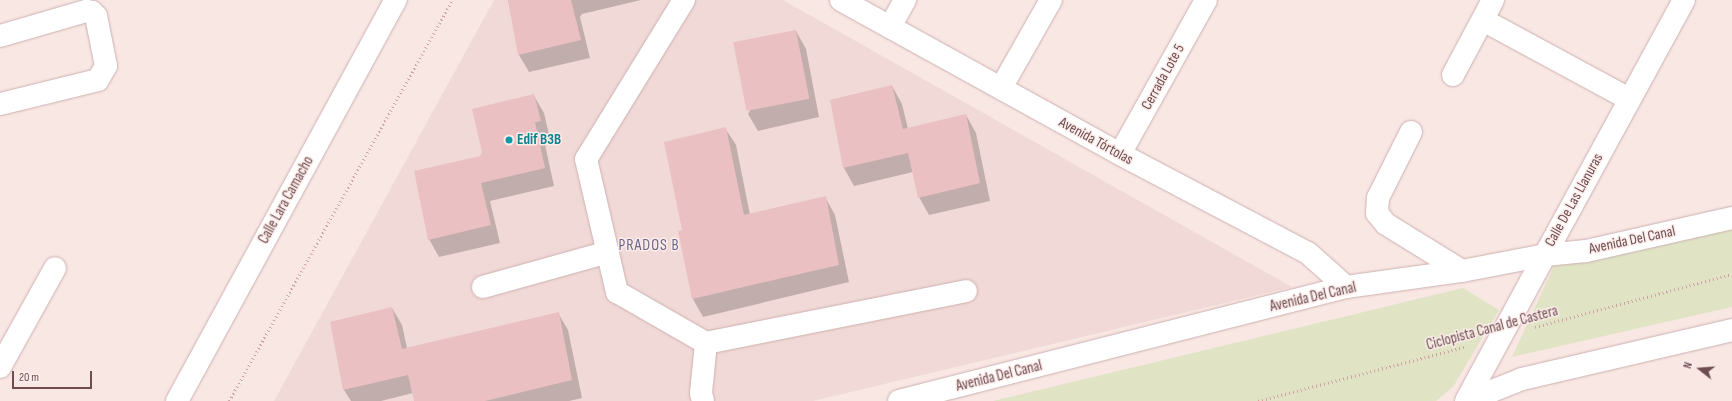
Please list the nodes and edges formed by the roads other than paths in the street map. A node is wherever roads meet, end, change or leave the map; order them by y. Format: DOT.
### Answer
graph roads {
  1 [pos="396,0"];
  2 [pos="684,0"];
  3 [pos="841,0"];
  4 [pos="906,0"];
  5 [pos="1051,0"];
  6 [pos="1206,0"];
  7 [pos="1493,0"];
  8 [pos="1684,0"];
  9 [pos="1483,20"];
  10 [pos="890,27"];
  11 [pos="0,36"];
  12 [pos="1453,75"];
  13 [pos="1001,88"];
  14 [pos="1629,99"];
  15 [pos="0,104"];
  16 [pos="1410,132"];
  17 [pos="1120,154"];
  18 [pos="1732,218"];
  19 [pos="608,252"];
  20 [pos="1545,255"];
  21 [pos="54,268"];
  22 [pos="1462,271"];
  23 [pos="483,287"];
  24 [pos="1346,287"];
  25 [pos="966,291"];
  26 [pos="1732,330"];
  27 [pos="706,343"];
  28 [pos="0,367"];
  29 [pos="177,401"];
  30 [pos="703,401"];
  31 [pos="899,401"];
  32 [pos="1467,401"];
  1 -- 29 [label="street, Calle Lara Camacho"];
  2 -- 19 [label="street"];
  3 -- 10 [label="street, Avenida Tórtolas"];
  4 -- 10 [label="street"];
  5 -- 13 [label="street"];
  6 -- 17 [label="street, Cerrada Lote 5"];
  7 -- 9 [label="street"];
  8 -- 14 [label="street, Calle De Las Llanuras"];
  9 -- 12 [label="street"];
  9 -- 14 [label="street"];
  10 -- 13 [label="street, Avenida Tórtolas"];
  11 -- 15 [label="street"];
  13 -- 17 [label="street, Avenida Tórtolas"];
  14 -- 20 [label="street, Calle De Las Llanuras"];
  16 -- 22 [label="street"];
  17 -- 24 [label="street, Avenida Tórtolas"];
  18 -- 20 [label="street, Avenida Del Canal"];
  19 -- 23 [label="street"];
  19 -- 27 [label="street"];
  20 -- 22 [label="street, Avenida Del Canal"];
  20 -- 32 [label="street, Calle De Las Llanuras"];
  21 -- 28 [label="street"];
  22 -- 24 [label="street, Avenida Del Canal"];
  24 -- 31 [label="street, Avenida Del Canal"];
  25 -- 27 [label="street"];
  26 -- 32 [label="street"];
  27 -- 30 [label="street"];
}
